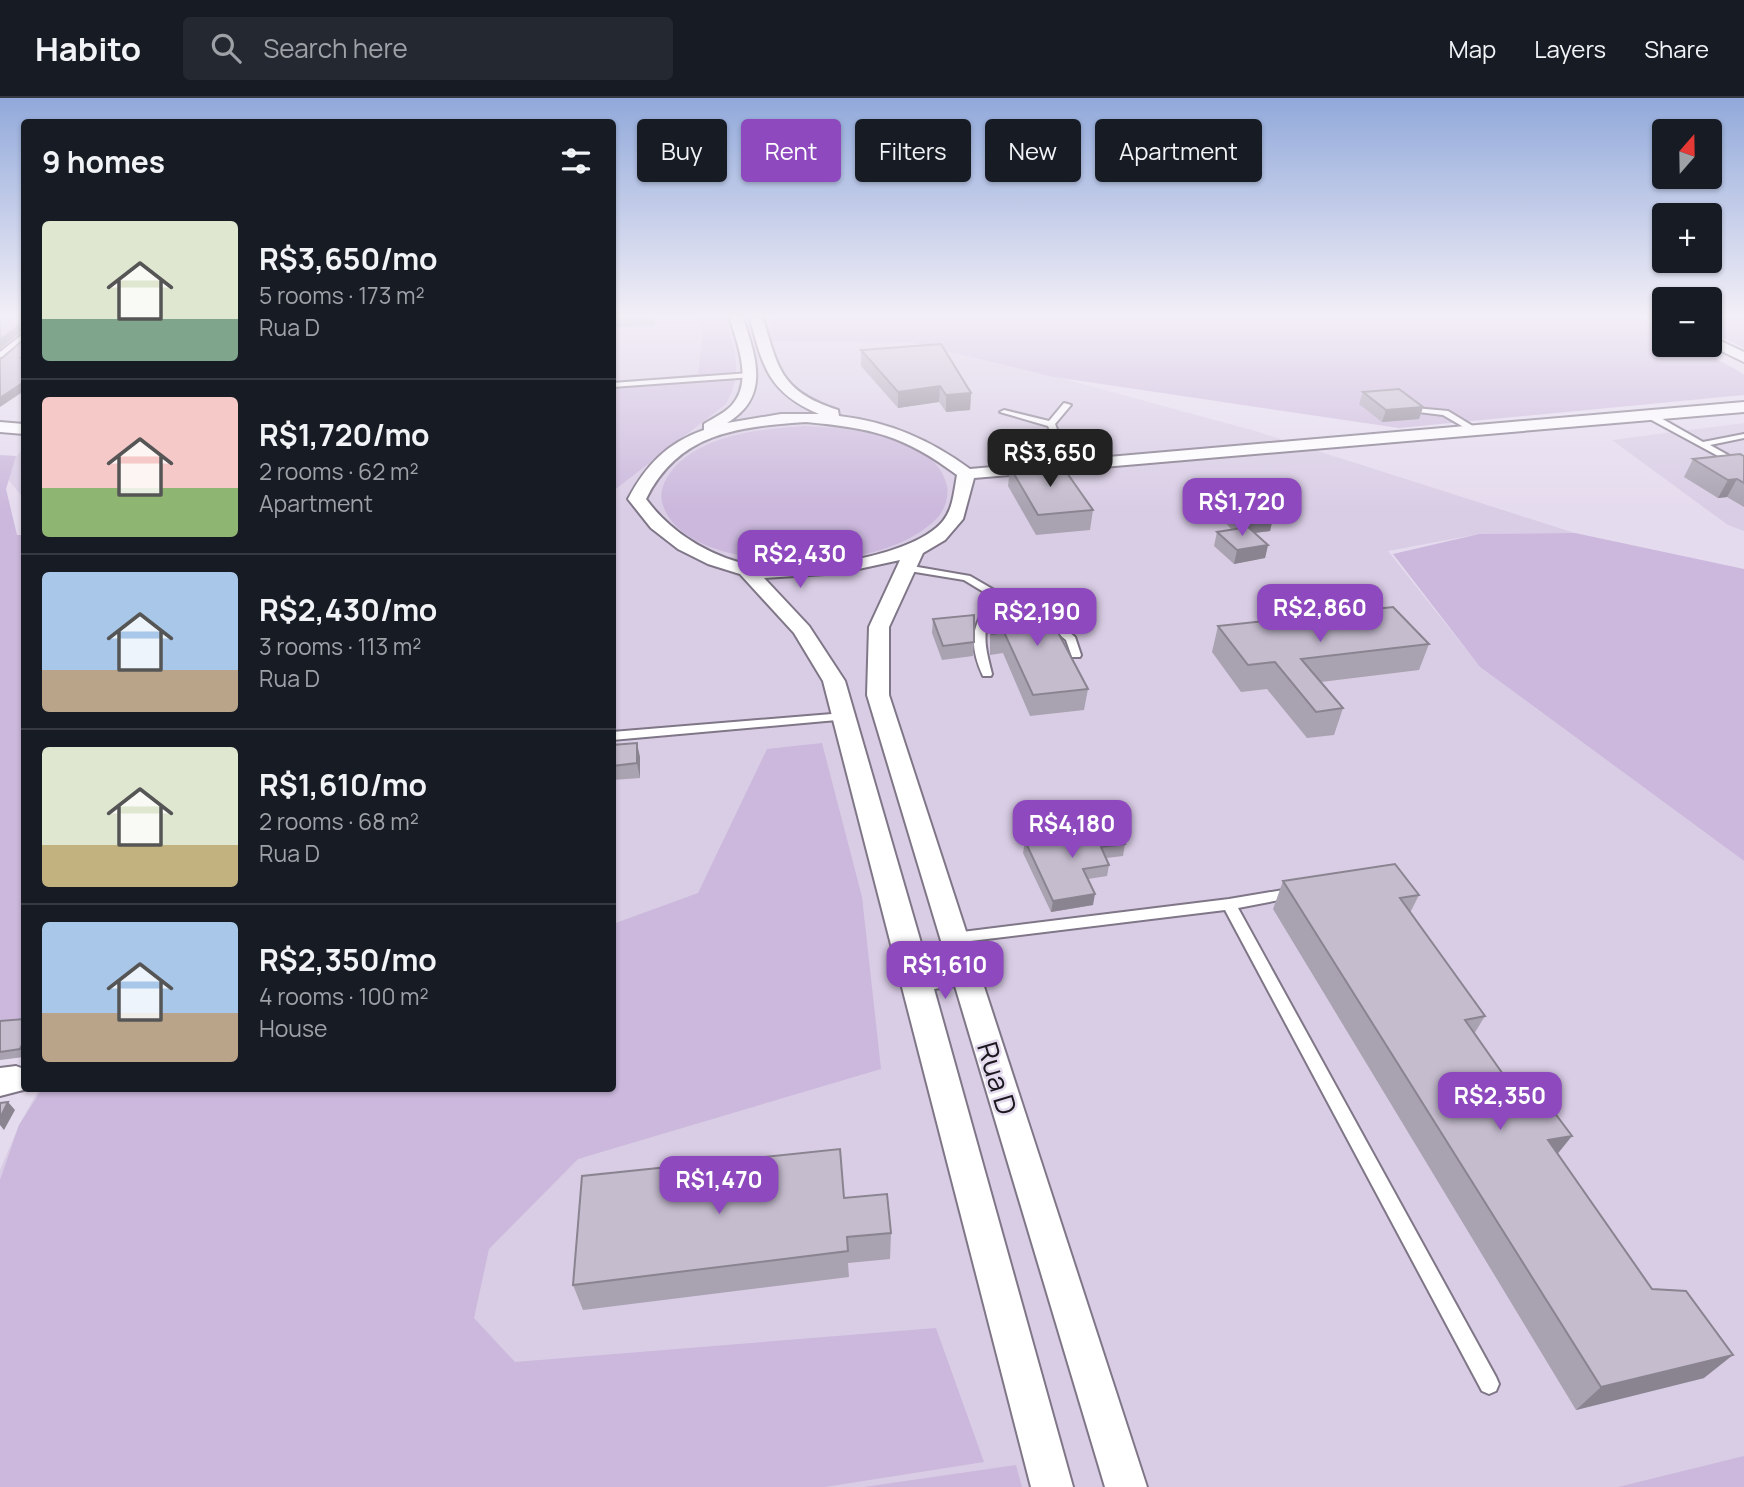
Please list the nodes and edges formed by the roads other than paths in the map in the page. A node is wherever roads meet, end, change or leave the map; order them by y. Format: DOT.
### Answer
graph roads {
  1 [pos="677,380"];
  2 [pos="750,380"];
  3 [pos="780,380"];
  4 [pos="616,385"];
  5 [pos="1067,405"];
  6 [pos="1744,407"];
  7 [pos="1418,410"];
  8 [pos="1004,412"];
  9 [pos="1650,415"];
  10 [pos="864,422"];
  11 [pos="1051,425"];
  12 [pos="0,427"];
  13 [pos="21,429"];
  14 [pos="1477,431"];
  15 [pos="1744,436"];
  16 [pos="691,440"];
  17 [pos="1703,444"];
  18 [pos="1105,461"];
  19 [pos="1744,467"];
  20 [pos="966,474"];
  21 [pos="910,559"];
  22 [pos="747,570"];
  23 [pos="998,596"];
  24 [pos="1076,655"];
  25 [pos="987,674"];
  26 [pos="844,717"];
  27 [pos="616,736"];
  28 [pos="1308,891"];
  29 [pos="1229,904"];
  30 [pos="954,938"];
  31 [pos="965,973"];
  32 [pos="917,980"];
  33 [pos="1489,1384"];
  34 [pos="1052,1487"];
  35 [pos="1126,1487"];
  1 -- 4 [label="lane"];
  2 -- 16 [label="street"];
  3 -- 10 [label="street"];
  5 -- 11 [label="lane"];
  6 -- 9 [label="street"];
  7 -- 14 [label="lane"];
  8 -- 11 [label="lane"];
  9 -- 14 [label="street"];
  9 -- 17 [label="lane"];
  10 -- 16 [label="street"];
  10 -- 20 [label="street"];
  11 -- 18 [label="lane"];
  12 -- 13 [label="street"];
  14 -- 18 [label="street"];
  15 -- 17 [label="lane"];
  16 -- 22 [label="street"];
  17 -- 19 [label="lane"];
  18 -- 20 [label="street"];
  20 -- 21 [label="street"];
  21 -- 22 [label="street"];
  21 -- 23 [label="lane"];
  21 -- 30 [label="street, Rua D"];
  22 -- 26 [label="street, Rua D"];
  23 -- 24 [label="lane"];
  23 -- 25 [label="lane"];
  26 -- 27 [label="lane"];
  26 -- 32 [label="street, Rua D"];
  28 -- 29 [label="lane"];
  29 -- 30 [label="lane"];
  29 -- 33 [label="lane"];
  30 -- 31 [label="street, Rua D"];
  31 -- 32 [label="street"];
  31 -- 35 [label="street, Rua D"];
  32 -- 34 [label="street, Rua D"];
}
